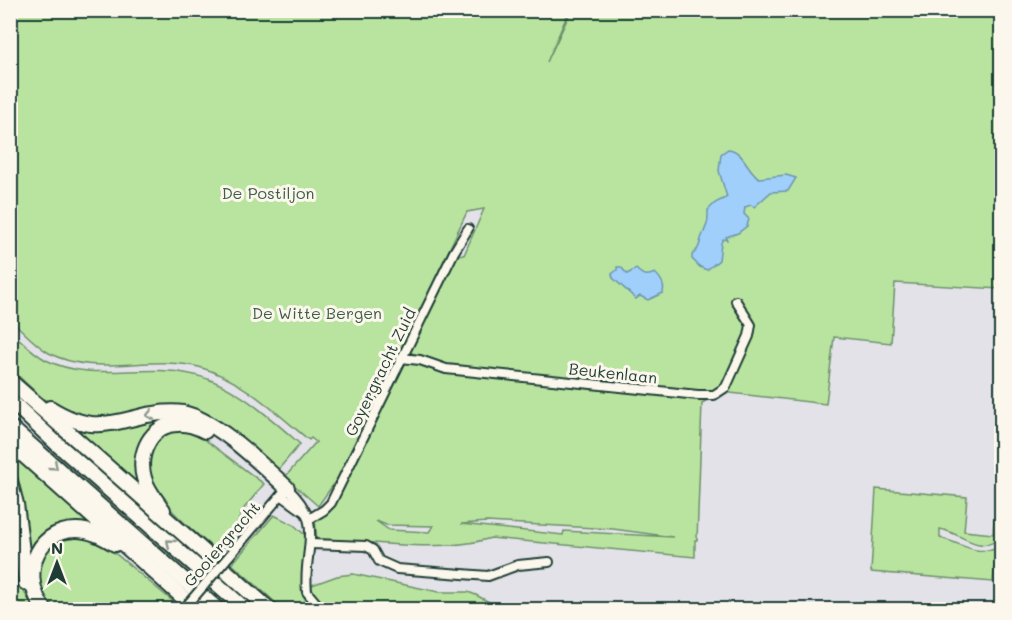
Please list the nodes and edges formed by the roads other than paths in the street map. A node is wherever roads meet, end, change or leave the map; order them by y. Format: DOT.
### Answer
graph roads {
  1 [pos="468,229"];
  2 [pos="736,301"];
  3 [pos="401,358"];
  4 [pos="13,390"];
  5 [pos="10,427"];
  6 [pos="10,443"];
  7 [pos="10,481"];
  8 [pos="284,491"];
  9 [pos="308,517"];
  10 [pos="178,531"];
  11 [pos="310,546"];
  12 [pos="138,557"];
  13 [pos="549,561"];
  14 [pos="37,609"];
  15 [pos="45,609"];
  16 [pos="183,609"];
  17 [pos="197,609"];
  18 [pos="218,609"];
  19 [pos="246,609"];
  20 [pos="270,609"];
  21 [pos="322,609"];
  1 -- 3 [label="street, Goyergracht Zuid"];
  2 -- 3 [label="street, Beukenlaan"];
  3 -- 9 [label="street, Goyergracht Zuid"];
  8 -- 4 [label="highway, one-way"];
  4 -- 10 [label="highway"];
  19 -- 4 [label="highway, one-way"];
  5 -- 18 [label="highway, one-way"];
  6 -- 12 [label="highway"];
  7 -- 14 [label="highway"];
  8 -- 9 [label="street"];
  8 -- 10 [label="highway"];
  8 -- 16 [label="street, Gooiergracht, bridge"];
  9 -- 11 [label="street"];
  10 -- 20 [label="highway"];
  11 -- 13 [label="street"];
  11 -- 21 [label="street"];
  12 -- 15 [label="highway"];
  12 -- 17 [label="highway"];
}
